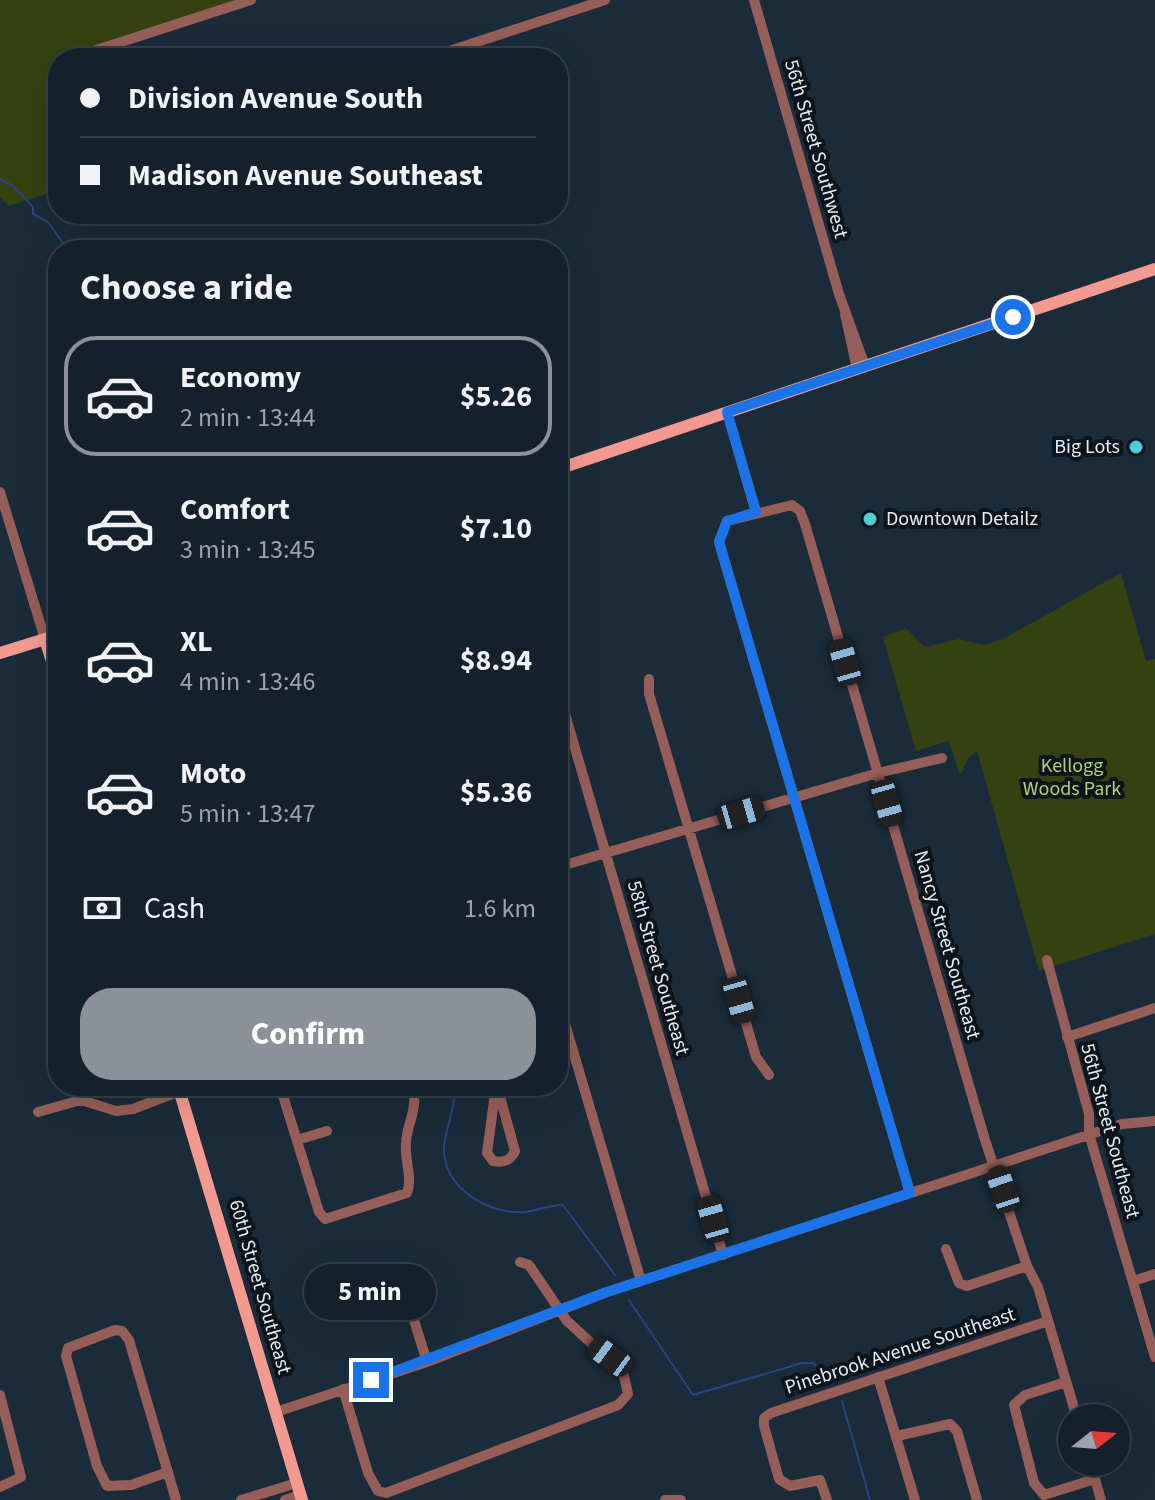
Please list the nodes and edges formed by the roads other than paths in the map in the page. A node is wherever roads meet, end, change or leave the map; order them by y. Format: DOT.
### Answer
graph roads {
  1 [pos="251,0"];
  2 [pos="605,0"];
  3 [pos="754,0"];
  4 [pos="103,48"];
  5 [pos="459,48"];
  6 [pos="1155,269"];
  7 [pos="861,367"];
  8 [pos="727,412"];
  9 [pos="568,466"];
  10 [pos="0,492"];
  11 [pos="756,512"];
  12 [pos="48,626"];
  13 [pos="48,638"];
  14 [pos="0,653"];
  15 [pos="649,679"];
  16 [pos="568,725"];
  17 [pos="942,758"];
  18 [pos="878,773"];
  19 [pos="794,798"];
  20 [pos="689,829"];
  21 [pos="605,853"];
  22 [pos="568,864"];
  23 [pos="1047,960"];
  24 [pos="1155,1008"];
  25 [pos="568,1034"];
  26 [pos="1067,1037"];
  27 [pos="769,1075"];
  28 [pos="161,1096"];
  29 [pos="181,1096"];
  30 [pos="283,1096"];
  31 [pos="414,1096"];
  32 [pos="495,1096"];
  33 [pos="499,1096"];
  34 [pos="38,1112"];
  35 [pos="1155,1121"];
  36 [pos="327,1131"];
  37 [pos="1089,1134"];
  38 [pos="297,1140"];
  39 [pos="995,1165"];
  40 [pos="910,1193"];
  41 [pos="946,1249"];
  42 [pos="723,1255"];
  43 [pos="520,1262"];
  44 [pos="1027,1266"];
  45 [pos="1155,1274"];
  46 [pos="641,1281"];
  47 [pos="1133,1281"];
  48 [pos="407,1298"];
  49 [pos="559,1311"];
  50 [pos="1048,1321"];
  51 [pos="1155,1357"];
  52 [pos="427,1362"];
  53 [pos="878,1377"];
  54 [pos="1066,1382"];
  55 [pos="343,1389"];
  56 [pos="0,1395"];
  57 [pos="1073,1404"];
  58 [pos="276,1412"];
  59 [pos="897,1436"];
  60 [pos="168,1472"];
  61 [pos="1094,1476"];
  62 [pos="1095,1479"];
  63 [pos="0,1487"];
  64 [pos="299,1493"];
  65 [pos="680,1499"];
  66 [pos="176,1500"];
  67 [pos="241,1500"];
  68 [pos="285,1500"];
  69 [pos="665,1500"];
  70 [pos="827,1500"];
  71 [pos="915,1500"];
  72 [pos="977,1500"];
  73 [pos="1101,1500"];
  1 -- 4 [label="street"];
  2 -- 5 [label="street"];
  3 -- 7 [label="street, 56th Street Southwest"];
  6 -- 7 [label="main road"];
  7 -- 8 [label="main road"];
  8 -- 9 [label="main road"];
  8 -- 11 [label="street"];
  10 -- 12 [label="street"];
  11 -- 18 [label="street, Nancy Street Southeast"];
  11 -- 19 [label="street"];
  13 -- 14 [label="main road"];
  15 -- 20 [label="street"];
  16 -- 21 [label="street, 58th Street Southeast"];
  17 -- 18 [label="street"];
  18 -- 19 [label="street"];
  18 -- 39 [label="street, Nancy Street Southeast"];
  19 -- 20 [label="street"];
  19 -- 40 [label="street"];
  20 -- 21 [label="street"];
  20 -- 27 [label="street"];
  21 -- 22 [label="street"];
  21 -- 42 [label="street, 58th Street Southeast"];
  23 -- 26 [label="street, 56th Street Southeast"];
  24 -- 26 [label="street"];
  25 -- 46 [label="street"];
  26 -- 37 [label="street, 56th Street Southeast"];
  28 -- 34 [label="street"];
  29 -- 58 [label="main road, 60th Street Southeast"];
  30 -- 38 [label="street"];
  31 -- 38 [label="street"];
  32 -- 33 [label="street"];
  35 -- 37 [label="street"];
  36 -- 38 [label="street"];
  37 -- 39 [label="street"];
  37 -- 47 [label="street, 56th Street Southeast"];
  39 -- 40 [label="street"];
  39 -- 44 [label="street, Nancy Street Southeast"];
  40 -- 42 [label="street"];
  41 -- 44 [label="street"];
  42 -- 46 [label="street"];
  43 -- 49 [label="street"];
  44 -- 50 [label="street, Nancy Street Southeast"];
  45 -- 47 [label="street"];
  46 -- 49 [label="street"];
  47 -- 51 [label="street, 56th Street Southeast"];
  48 -- 52 [label="street"];
  49 -- 52 [label="street"];
  49 -- 55 [label="street"];
  50 -- 53 [label="street, Pinebrook Avenue Southeast"];
  50 -- 54 [label="street, Nancy Street Southeast"];
  52 -- 55 [label="street"];
  53 -- 59 [label="street"];
  53 -- 70 [label="street, Pinebrook Avenue Southeast"];
  54 -- 57 [label="street, Nancy Street Southeast"];
  54 -- 62 [label="street"];
  55 -- 58 [label="street"];
  56 -- 63 [label="street"];
  58 -- 64 [label="main road, 60th Street Southeast"];
  59 -- 71 [label="street"];
  59 -- 72 [label="street"];
  60 -- 60 [label="street"];
  60 -- 66 [label="street"];
  61 -- 62 [label="street"];
  62 -- 73 [label="street"];
  64 -- 67 [label="street"];
  64 -- 68 [label="street"];
  65 -- 69 [label="street"];
}
